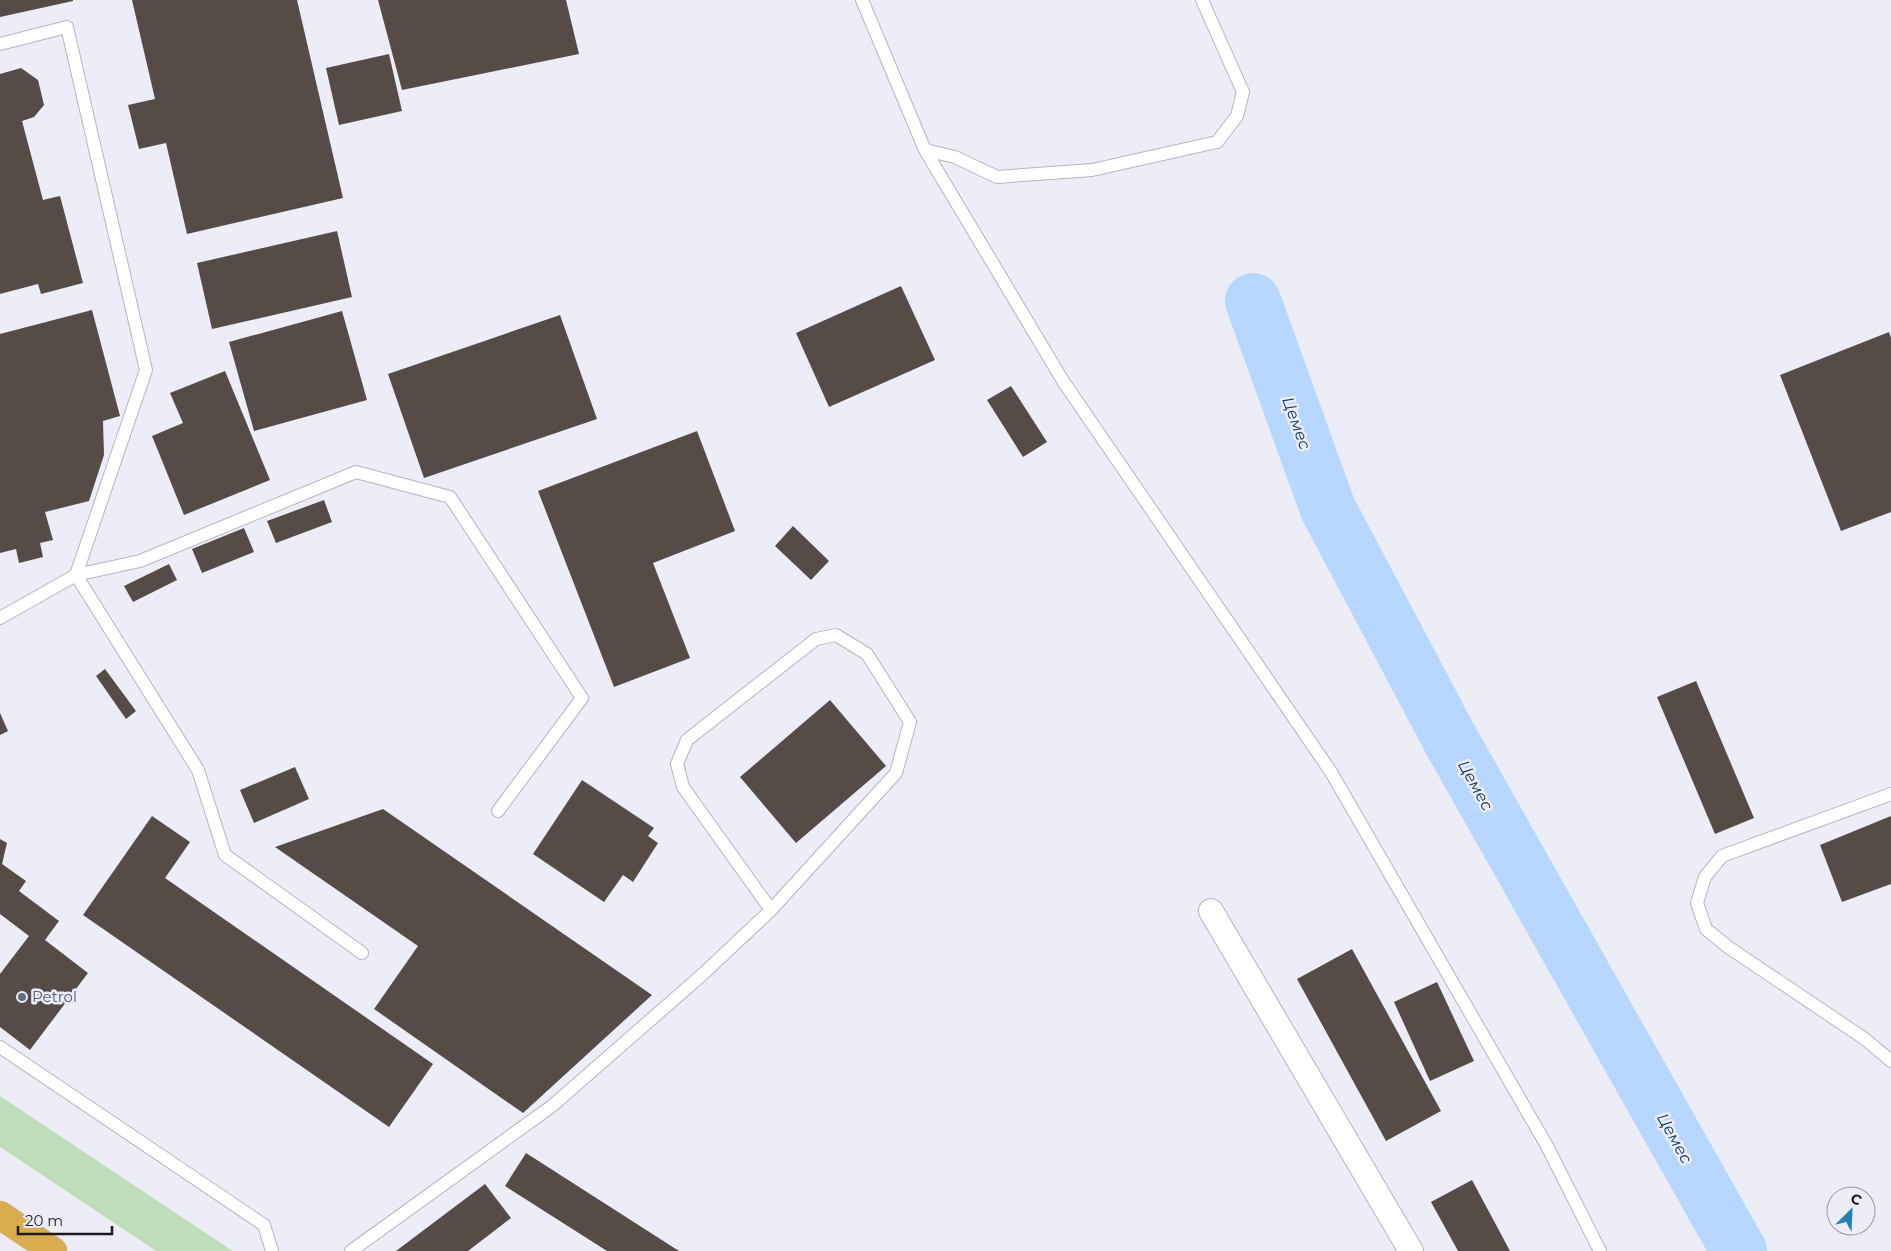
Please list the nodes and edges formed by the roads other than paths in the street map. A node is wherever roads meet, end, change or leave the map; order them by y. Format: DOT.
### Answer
graph roads {
  1 [pos="862,0"];
  2 [pos="1202,0"];
  3 [pos="0,44"];
  4 [pos="925,150"];
  5 [pos="76,575"];
  6 [pos="0,618"];
  7 [pos="1891,794"];
  8 [pos="498,812"];
  9 [pos="771,910"];
  10 [pos="1211,911"];
  11 [pos="362,953"];
  12 [pos="0,1047"];
  13 [pos="1891,1061"];
  14 [pos="0,1215"];
  15 [pos="53,1251"];
  16 [pos="272,1251"];
  17 [pos="351,1251"];
  18 [pos="1411,1251"];
  19 [pos="1600,1251"];
  1 -- 4 [label="lane"];
  2 -- 4 [label="lane"];
  3 -- 5 [label="lane"];
  4 -- 19 [label="lane"];
  5 -- 6 [label="lane"];
  5 -- 8 [label="lane"];
  5 -- 11 [label="lane"];
  7 -- 13 [label="lane"];
  9 -- 9 [label="lane"];
  9 -- 17 [label="lane"];
  10 -- 18 [label="street"];
  12 -- 16 [label="lane"];
  14 -- 15 [label="highway"];
}
